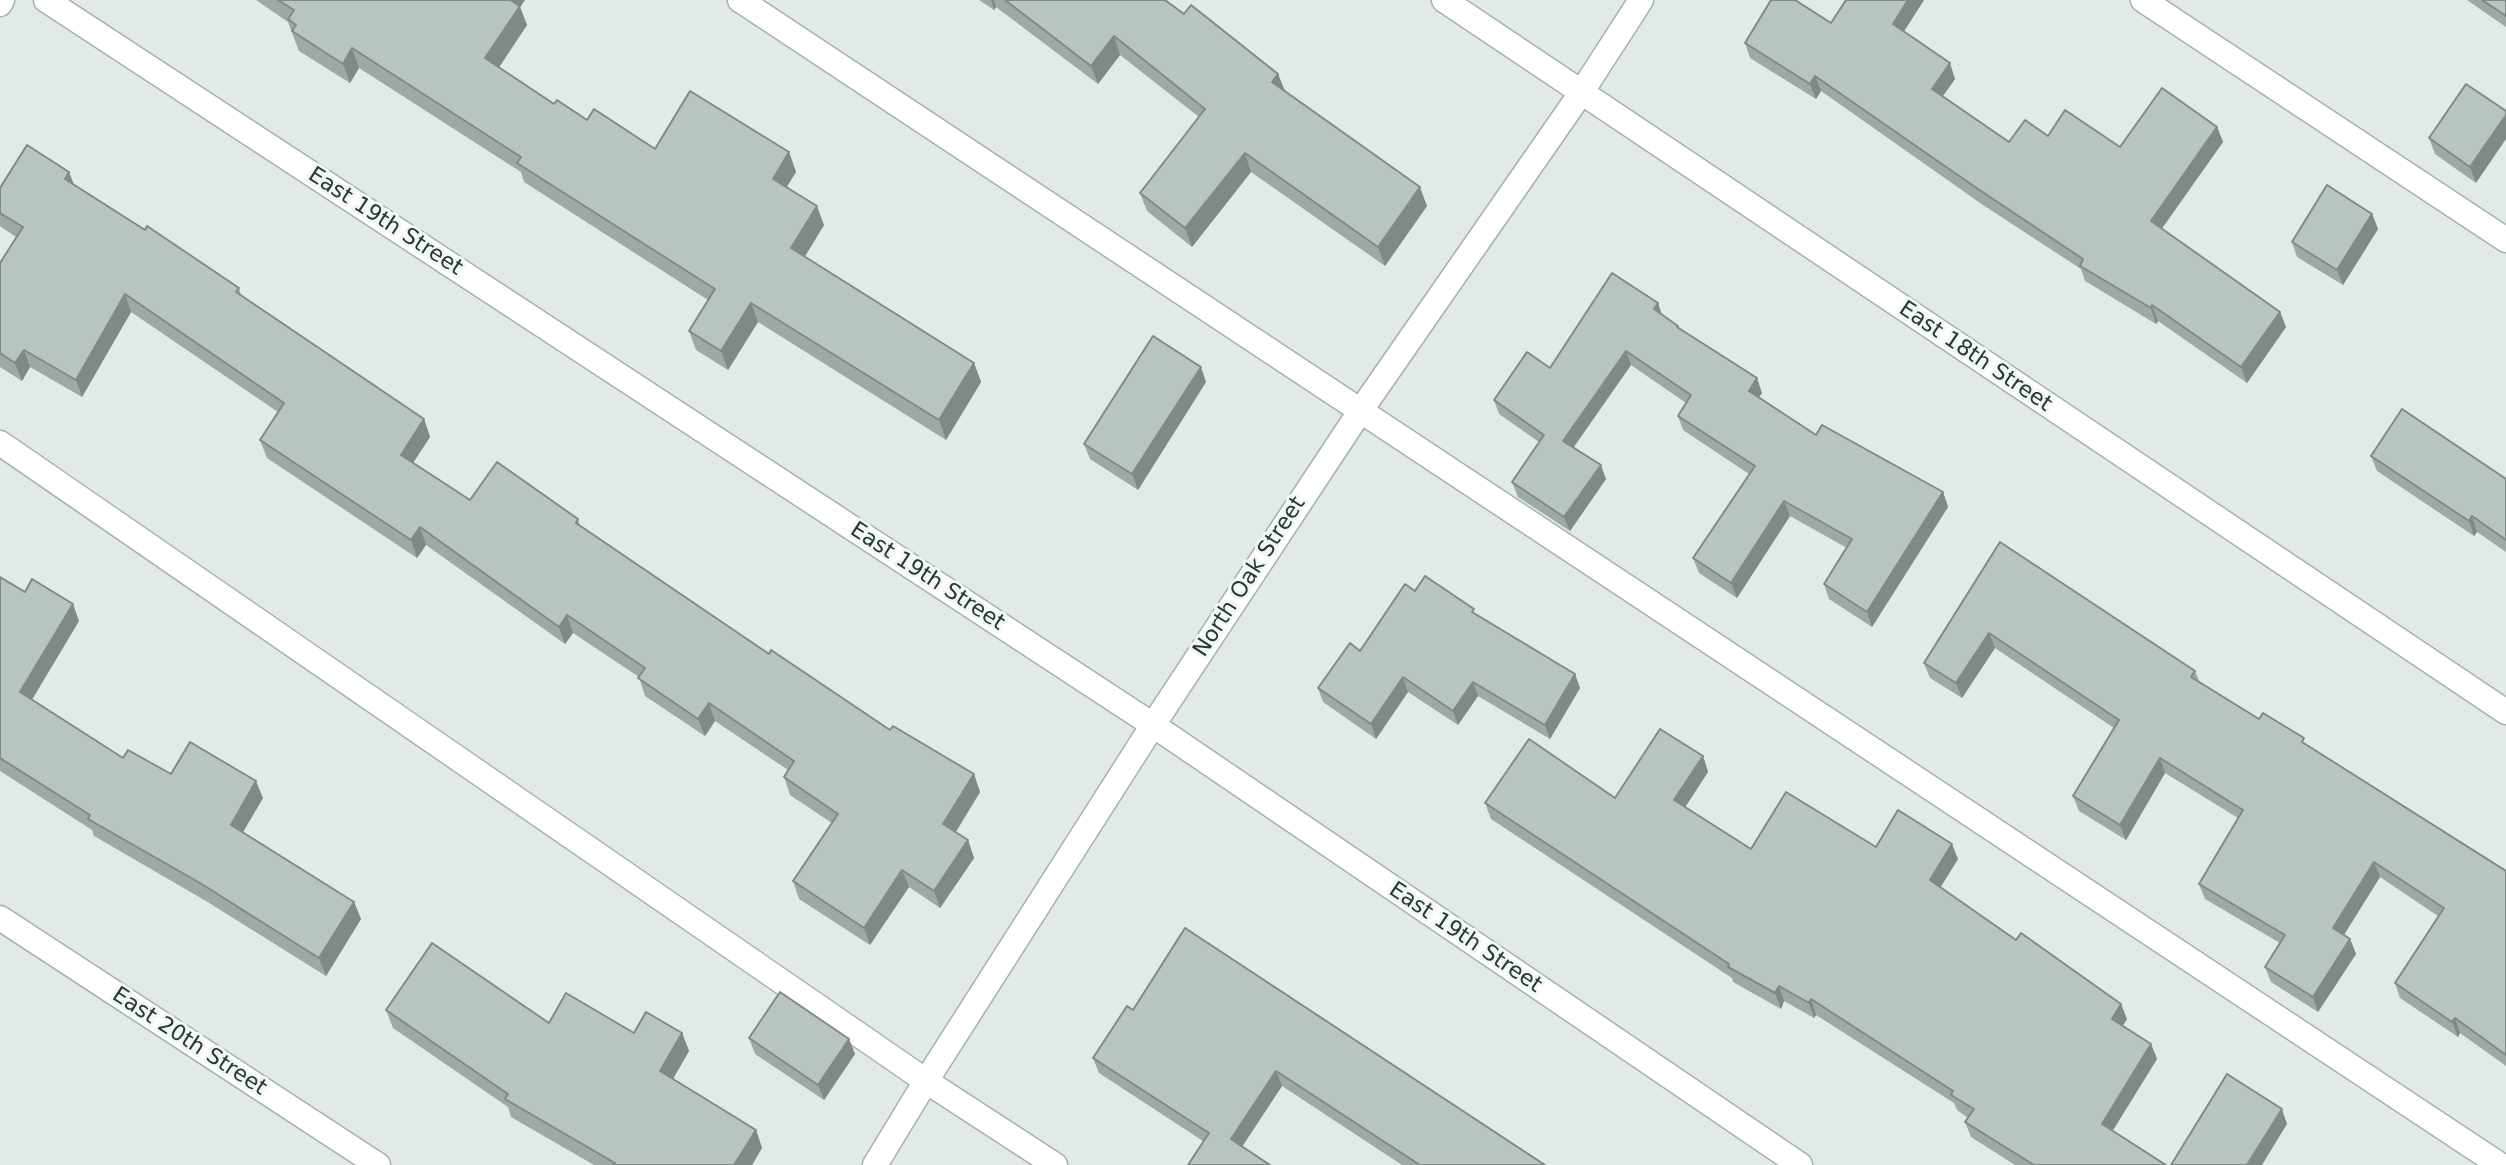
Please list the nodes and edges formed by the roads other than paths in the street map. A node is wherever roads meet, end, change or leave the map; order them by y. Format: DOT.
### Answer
graph roads {
  1 [pos="46,0"];
  2 [pos="740,0"];
  3 [pos="1444,0"];
  4 [pos="1641,0"];
  5 [pos="2143,0"];
  6 [pos="1581,93"];
  7 [pos="2506,240"];
  8 [pos="1361,410"];
  9 [pos="0,443"];
  10 [pos="2506,712"];
  11 [pos="1153,725"];
  12 [pos="0,918"];
  13 [pos="926,1081"];
  14 [pos="378,1165"];
  15 [pos="875,1165"];
  16 [pos="1055,1165"];
  17 [pos="1800,1165"];
  18 [pos="2500,1165"];
  1 -- 11 [label="street, East 19th Street"];
  2 -- 8 [label="street"];
  3 -- 6 [label="street, East 18th Street"];
  4 -- 6 [label="street, North Oak Street"];
  5 -- 7 [label="street"];
  6 -- 8 [label="street, North Oak Street"];
  6 -- 10 [label="street, East 18th Street"];
  8 -- 11 [label="street, North Oak Street"];
  8 -- 18 [label="street"];
  9 -- 13 [label="street"];
  11 -- 13 [label="street, North Oak Street"];
  11 -- 17 [label="street, East 19th Street"];
  12 -- 14 [label="street, East 20th Street"];
  13 -- 15 [label="street, North Oak Street"];
  13 -- 16 [label="street"];
}
